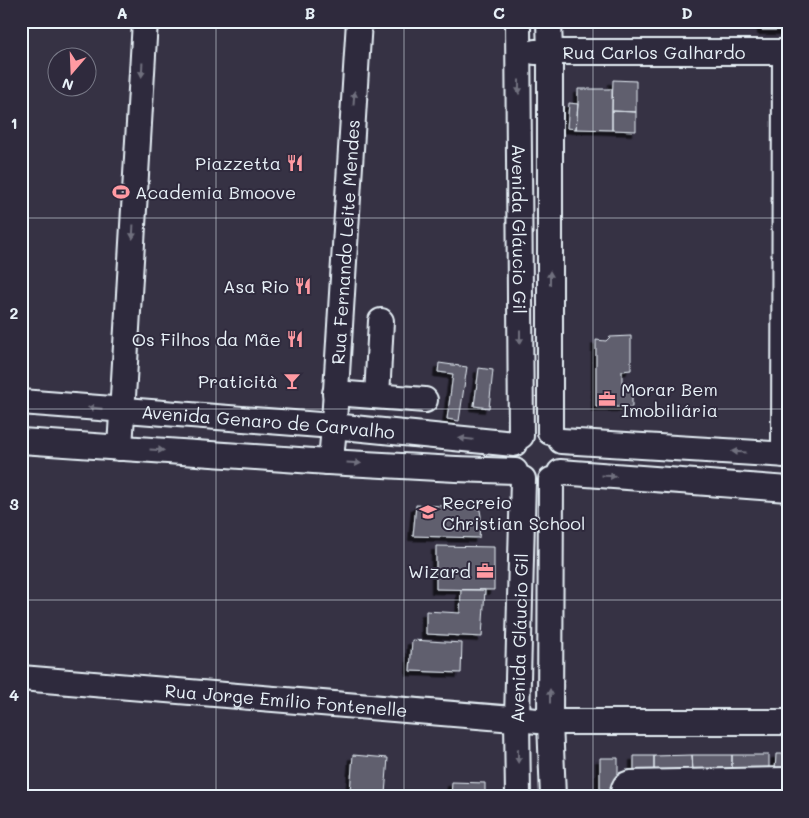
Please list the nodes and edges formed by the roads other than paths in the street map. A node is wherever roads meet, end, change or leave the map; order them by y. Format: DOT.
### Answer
graph roads {
  1 [pos="145,21"];
  2 [pos="359,21"];
  3 [pos="518,21"];
  4 [pos="549,21"];
  5 [pos="519,52"];
  6 [pos="786,52"];
  7 [pos="550,53"];
  8 [pos="381,322"];
  9 [pos="335,393"];
  10 [pos="377,396"];
  11 [pos="425,400"];
  12 [pos="21,402"];
  13 [pos="123,411"];
  14 [pos="333,426"];
  15 [pos="555,436"];
  16 [pos="518,440"];
  17 [pos="21,441"];
  18 [pos="120,448"];
  19 [pos="786,455"];
  20 [pos="328,462"];
  21 [pos="519,475"];
  22 [pos="556,476"];
  23 [pos="788,489"];
  24 [pos="21,678"];
  25 [pos="517,719"];
  26 [pos="550,722"];
  27 [pos="788,722"];
  28 [pos="788,780"];
  29 [pos="518,797"];
  30 [pos="553,797"];
  31 [pos="623,797"];
  1 -- 13 [label="street, one-way"];
  9 -- 2 [label="street, Rua Fernando Leite Mendes, one-way"];
  3 -- 5 [label="street, Avenida Gláucio Gil"];
  4 -- 7 [label="street, Avenida Gláucio Gil"];
  5 -- 7 [label="street, Rua Carlos Galhardo"];
  5 -- 16 [label="street, Avenida Gláucio Gil, one-way"];
  6 -- 7 [label="street, Rua Carlos Galhardo"];
  6 -- 19 [label="street"];
  15 -- 7 [label="street, Avenida Gláucio Gil, one-way"];
  8 -- 10 [label="street"];
  9 -- 10 [label="street"];
  9 -- 14 [label="street, Rua Fernando Leite Mendes"];
  10 -- 11 [label="street"];
  13 -- 12 [label="street, Avenida Genaro de Carvalho, one-way"];
  13 -- 14 [label="street, Avenida Genaro de Carvalho"];
  13 -- 18 [label="street"];
  16 -- 14 [label="street, Avenida Genaro de Carvalho, one-way"];
  14 -- 20 [label="street, Rua Fernando Leite Mendes"];
  15 -- 16 [label="street"];
  19 -- 15 [label="street, one-way"];
  15 -- 22 [label="street"];
  16 -- 21 [label="street"];
  17 -- 18 [label="street, Avenida Genaro de Carvalho"];
  18 -- 20 [label="street, Avenida Genaro de Carvalho, one-way"];
  20 -- 21 [label="street, Avenida Genaro de Carvalho, one-way"];
  21 -- 22 [label="street"];
  21 -- 25 [label="street, Avenida Gláucio Gil"];
  22 -- 23 [label="street, one-way"];
  26 -- 22 [label="street, Avenida Gláucio Gil, one-way"];
  24 -- 25 [label="street, Rua Jorge Emílio Fontenelle"];
  25 -- 26 [label="street, Rua Jorge Emílio Fontenelle"];
  25 -- 29 [label="street, Avenida Gláucio Gil, one-way"];
  26 -- 27 [label="street, Rua Jorge Emílio Fontenelle"];
  26 -- 30 [label="street, Avenida Gláucio Gil"];
  28 -- 31 [label="street"];
}
